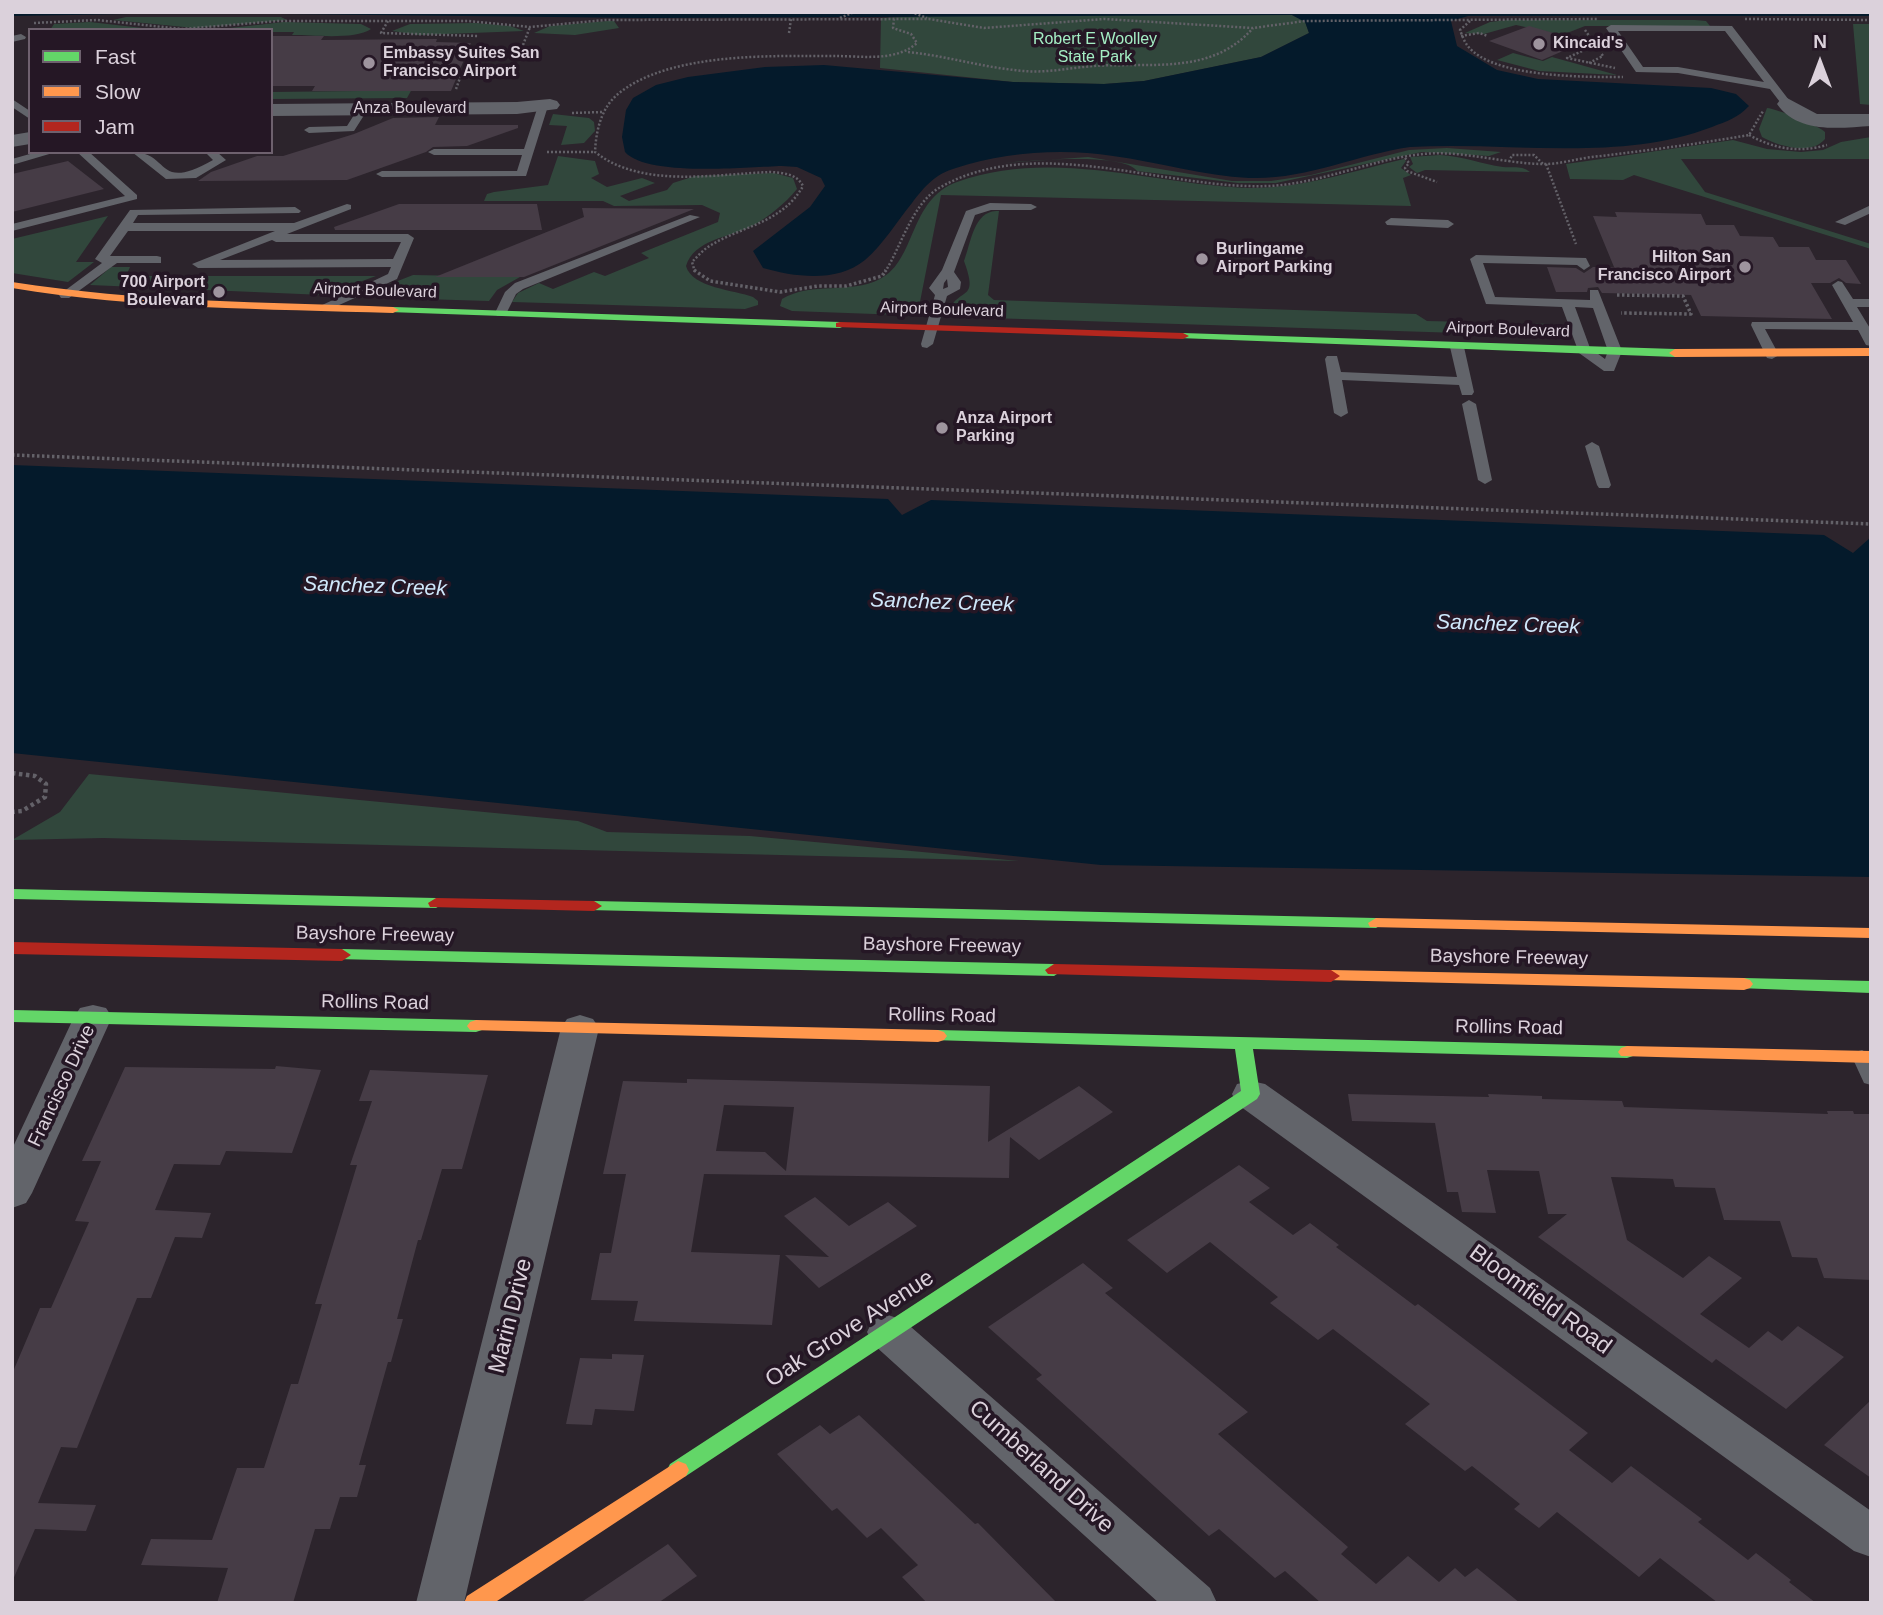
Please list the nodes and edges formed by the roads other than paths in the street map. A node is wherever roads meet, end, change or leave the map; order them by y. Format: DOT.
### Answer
graph roads {
  1 [pos="1772,86"];
  2 [pos="12,102"];
  3 [pos="1787,104"];
  4 [pos="546,106"];
  5 [pos="363,109"];
  6 [pos="273,110"];
  7 [pos="1871,113"];
  8 [pos="28,114"];
  9 [pos="1871,120"];
  10 [pos="309,130"];
  11 [pos="434,152"];
  12 [pos="529,152"];
  13 [pos="43,154"];
  14 [pos="84,154"];
  15 [pos="139,154"];
  16 [pos="212,154"];
  17 [pos="12,162"];
  18 [pos="382,174"];
  19 [pos="109,203"];
  20 [pos="347,207"];
  21 [pos="1031,207"];
  22 [pos="1871,208"];
  23 [pos="295,211"];
  24 [pos="134,212"];
  25 [pos="694,217"];
  26 [pos="1391,222"];
  27 [pos="1841,222"];
  28 [pos="1448,224"];
  29 [pos="296,227"];
  30 [pos="12,228"];
  31 [pos="121,232"];
  32 [pos="220,236"];
  33 [pos="266,238"];
  34 [pos="157,260"];
  35 [pos="1582,260"];
  36 [pos="112,261"];
  37 [pos="398,263"];
  38 [pos="12,285"];
  39 [pos="1838,285"];
  40 [pos="65,295"];
  41 [pos="1567,303"];
  42 [pos="1849,303"];
  43 [pos="1871,303"];
  44 [pos="324,307"];
  45 [pos="44,310"];
  46 [pos="501,313"];
  47 [pos="187,320"];
  48 [pos="269,323"];
  49 [pos="808,323"];
  50 [pos="930,326"];
  51 [pos="1862,326"];
  52 [pos="490,331"];
  53 [pos="1156,335"];
  54 [pos="800,341"];
  55 [pos="1329,342"];
  56 [pos="1871,342"];
  57 [pos="889,343"];
  58 [pos="927,344"];
  59 [pos="981,346"];
  60 [pos="1457,347"];
  61 [pos="1584,350"];
  62 [pos="1615,351"];
  63 [pos="1871,352"];
  64 [pos="1153,353"];
  65 [pos="1772,355"];
  66 [pos="1332,359"];
  67 [pos="1582,368"];
  68 [pos="1616,369"];
  69 [pos="1335,376"];
  70 [pos="1465,381"];
  71 [pos="1341,414"];
  72 [pos="1592,446"];
  73 [pos="1485,480"];
  74 [pos="1604,485"];
  75 [pos="12,894"];
  76 [pos="1871,933"];
  77 [pos="12,948"];
  78 [pos="1871,987"];
  79 [pos="12,1016"];
  80 [pos="93,1017"];
  81 [pos="580,1028"];
  82 [pos="1243,1044"];
  83 [pos="1866,1057"];
  84 [pos="1871,1078"];
  85 [pos="1251,1094"];
  86 [pos="12,1193"];
  87 [pos="888,1332"];
  88 [pos="1871,1537"];
  89 [pos="440,1603"];
  90 [pos="475,1603"];
  91 [pos="1193,1603"];
  1 -- 1 [label="lane"];
  1 -- 3 [label="lane"];
  2 -- 8 [label="lane"];
  3 -- 7 [label="street"];
  3 -- 9 [label="street"];
  4 -- 5 [label="street, Anza Boulevard"];
  4 -- 12 [label="lane"];
  5 -- 6 [label="street, Anza Boulevard"];
  5 -- 10 [label="lane"];
  11 -- 12 [label="lane"];
  12 -- 18 [label="lane"];
  13 -- 17 [label="lane"];
  14 -- 19 [label="lane"];
  15 -- 16 [label="lane"];
  19 -- 24 [label="lane"];
  19 -- 30 [label="lane"];
  20 -- 29 [label="lane"];
  21 -- 50 [label="lane"];
  22 -- 27 [label="lane"];
  23 -- 24 [label="lane"];
  24 -- 31 [label="lane"];
  25 -- 46 [label="lane"];
  26 -- 28 [label="lane"];
  29 -- 31 [label="lane"];
  29 -- 33 [label="lane"];
  31 -- 32 [label="lane"];
  31 -- 36 [label="lane"];
  33 -- 37 [label="lane"];
  33 -- 37 [label="lane"];
  34 -- 36 [label="lane"];
  35 -- 41 [label="lane"];
  36 -- 40 [label="lane"];
  37 -- 44 [label="lane"];
  38 -- 40 [label="main road, Airport Boulevard"];
  39 -- 42 [label="lane"];
  40 -- 44 [label="main road, Airport Boulevard"];
  40 -- 45 [label="main road"];
  41 -- 61 [label="lane"];
  41 -- 62 [label="lane"];
  42 -- 43 [label="lane"];
  42 -- 51 [label="lane"];
  44 -- 46 [label="main road, Airport Boulevard"];
  46 -- 49 [label="main road, Airport Boulevard"];
  46 -- 52 [label="main road"];
  47 -- 48 [label="main road"];
  49 -- 50 [label="main road, Airport Boulevard"];
  49 -- 54 [label="main road"];
  50 -- 53 [label="main road, Airport Boulevard"];
  50 -- 58 [label="lane"];
  51 -- 56 [label="lane"];
  51 -- 65 [label="lane"];
  53 -- 55 [label="main road, Airport Boulevard"];
  53 -- 64 [label="main road"];
  55 -- 60 [label="main road, Airport Boulevard"];
  55 -- 66 [label="main road"];
  57 -- 58 [label="main road, Airport Boulevard"];
  58 -- 59 [label="main road, Airport Boulevard"];
  60 -- 61 [label="main road, Airport Boulevard"];
  60 -- 70 [label="lane"];
  61 -- 62 [label="main road, Airport Boulevard"];
  61 -- 68 [label="lane"];
  62 -- 65 [label="main road, Airport Boulevard"];
  62 -- 68 [label="lane"];
  63 -- 65 [label="main road, Airport Boulevard"];
  66 -- 69 [label="lane"];
  67 -- 68 [label="main road"];
  69 -- 70 [label="lane"];
  69 -- 71 [label="lane"];
  70 -- 73 [label="lane"];
  72 -- 74 [label="lane"];
  75 -- 76 [label="main road, Bayshore Freeway"];
  77 -- 78 [label="main road, Bayshore Freeway"];
  79 -- 80 [label="main road, Rollins Road"];
  80 -- 81 [label="main road, Rollins Road"];
  80 -- 86 [label="street, Francisco Drive"];
  81 -- 82 [label="main road, Rollins Road"];
  81 -- 89 [label="street, Marin Drive"];
  82 -- 83 [label="main road, Rollins Road"];
  82 -- 85 [label="main road"];
  83 -- 84 [label="lane"];
  85 -- 87 [label="main road, Oak Grove Avenue"];
  85 -- 88 [label="street, Bloomfield Road"];
  87 -- 90 [label="main road, Oak Grove Avenue"];
  87 -- 91 [label="street, Cumberland Drive"];
}
